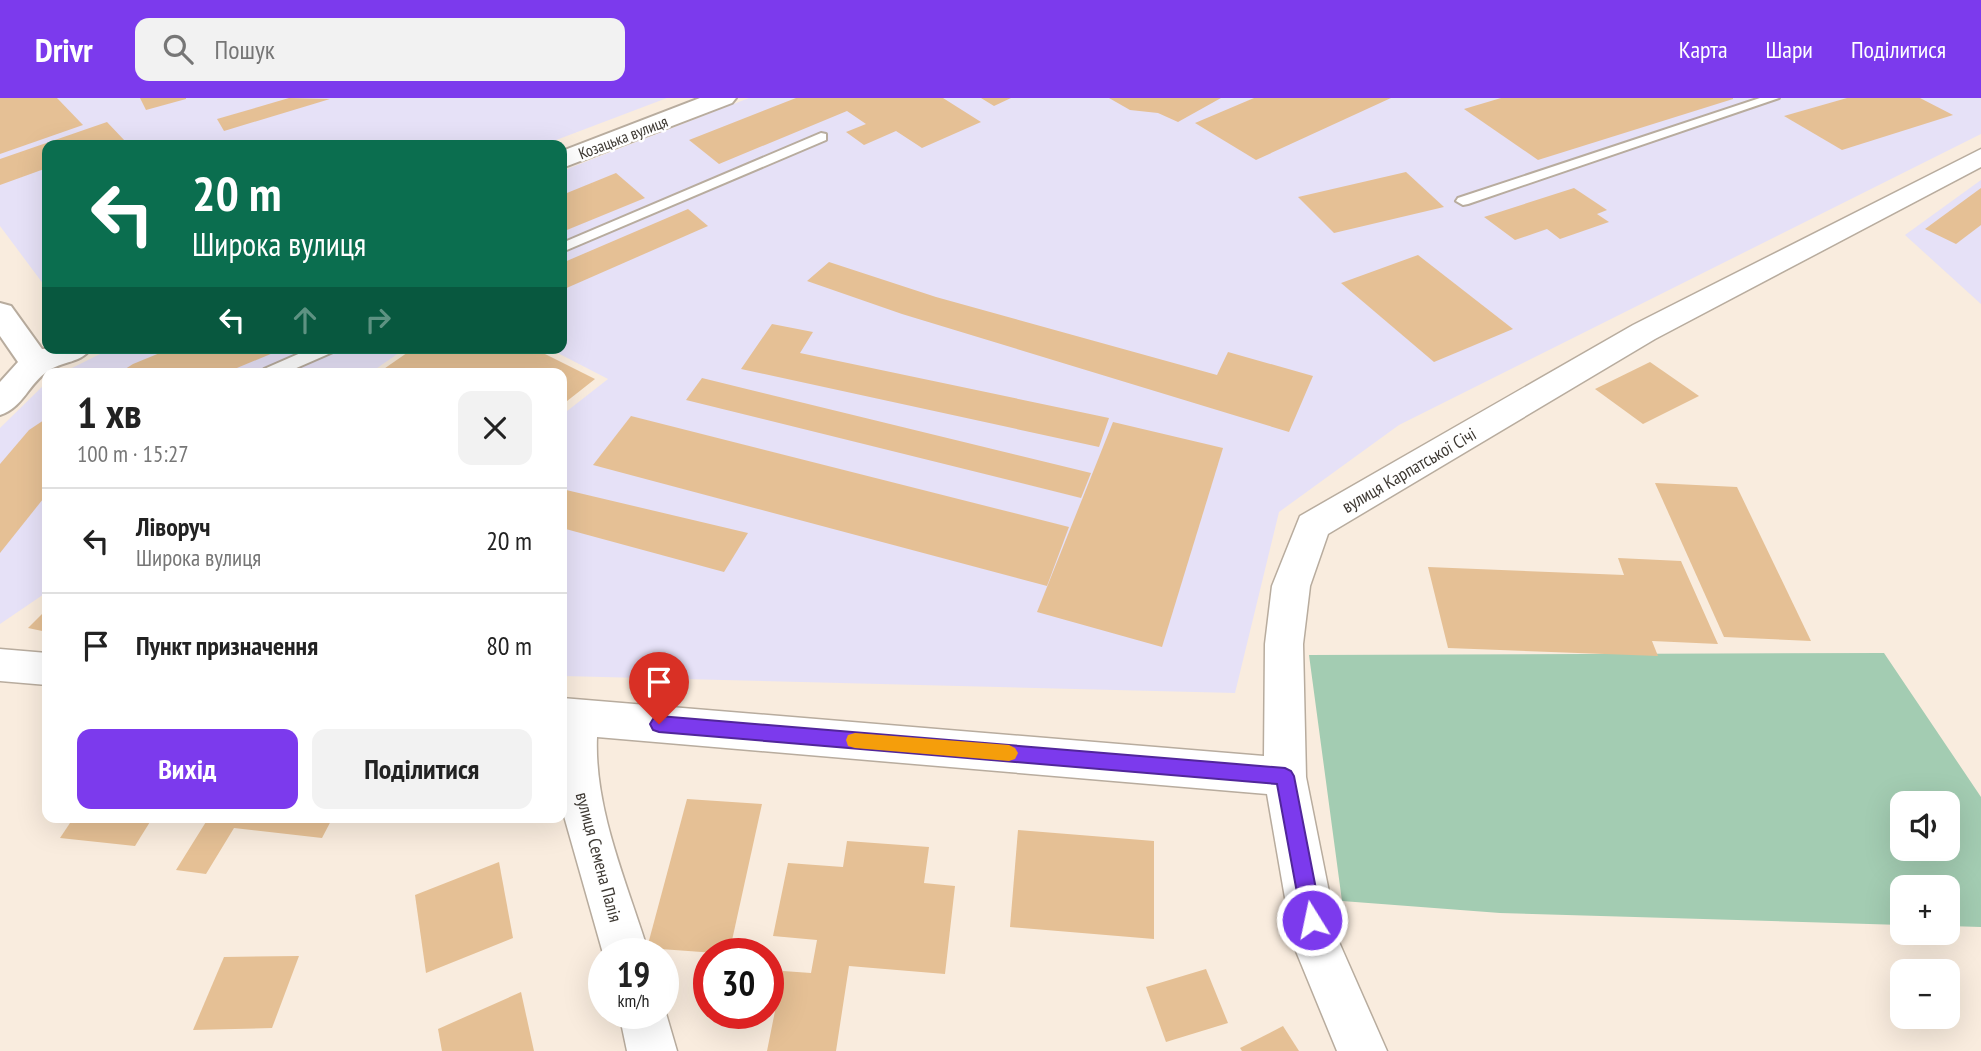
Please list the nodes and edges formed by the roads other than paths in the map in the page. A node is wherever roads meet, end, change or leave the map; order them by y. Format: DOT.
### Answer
graph roads {
  1 [pos="723,98"];
  2 [pos="1773,98"];
  3 [pos="821,137"];
  4 [pos="1981,157"];
  5 [pos="567,158"];
  6 [pos="1463,201"];
  7 [pos="567,246"];
  8 [pos="0,313"];
  9 [pos="60,354"];
  10 [pos="313,354"];
  11 [pos="37,363"];
  12 [pos="281,368"];
  13 [pos="0,403"];
  14 [pos="0,665"];
  15 [pos="42,669"];
  16 [pos="570,717"];
  17 [pos="1285,776"];
  18 [pos="621,938"];
  19 [pos="647,1029"];
  20 [pos="652,1051"];
  21 [pos="1362,1051"];
  1 -- 5 [label="street, Козацька вулиця"];
  2 -- 6 [label="lane"];
  3 -- 7 [label="lane"];
  4 -- 17 [label="street, вулиця Карпатської Січі"];
  8 -- 11 [label="street"];
  9 -- 11 [label="street"];
  10 -- 12 [label="lane"];
  11 -- 13 [label="street"];
  14 -- 15 [label="street"];
  16 -- 17 [label="street"];
  16 -- 18 [label="street, вулиця Семена Палія"];
  17 -- 21 [label="street, вулиця Карпатської Січі"];
  19 -- 20 [label="street"];
}
